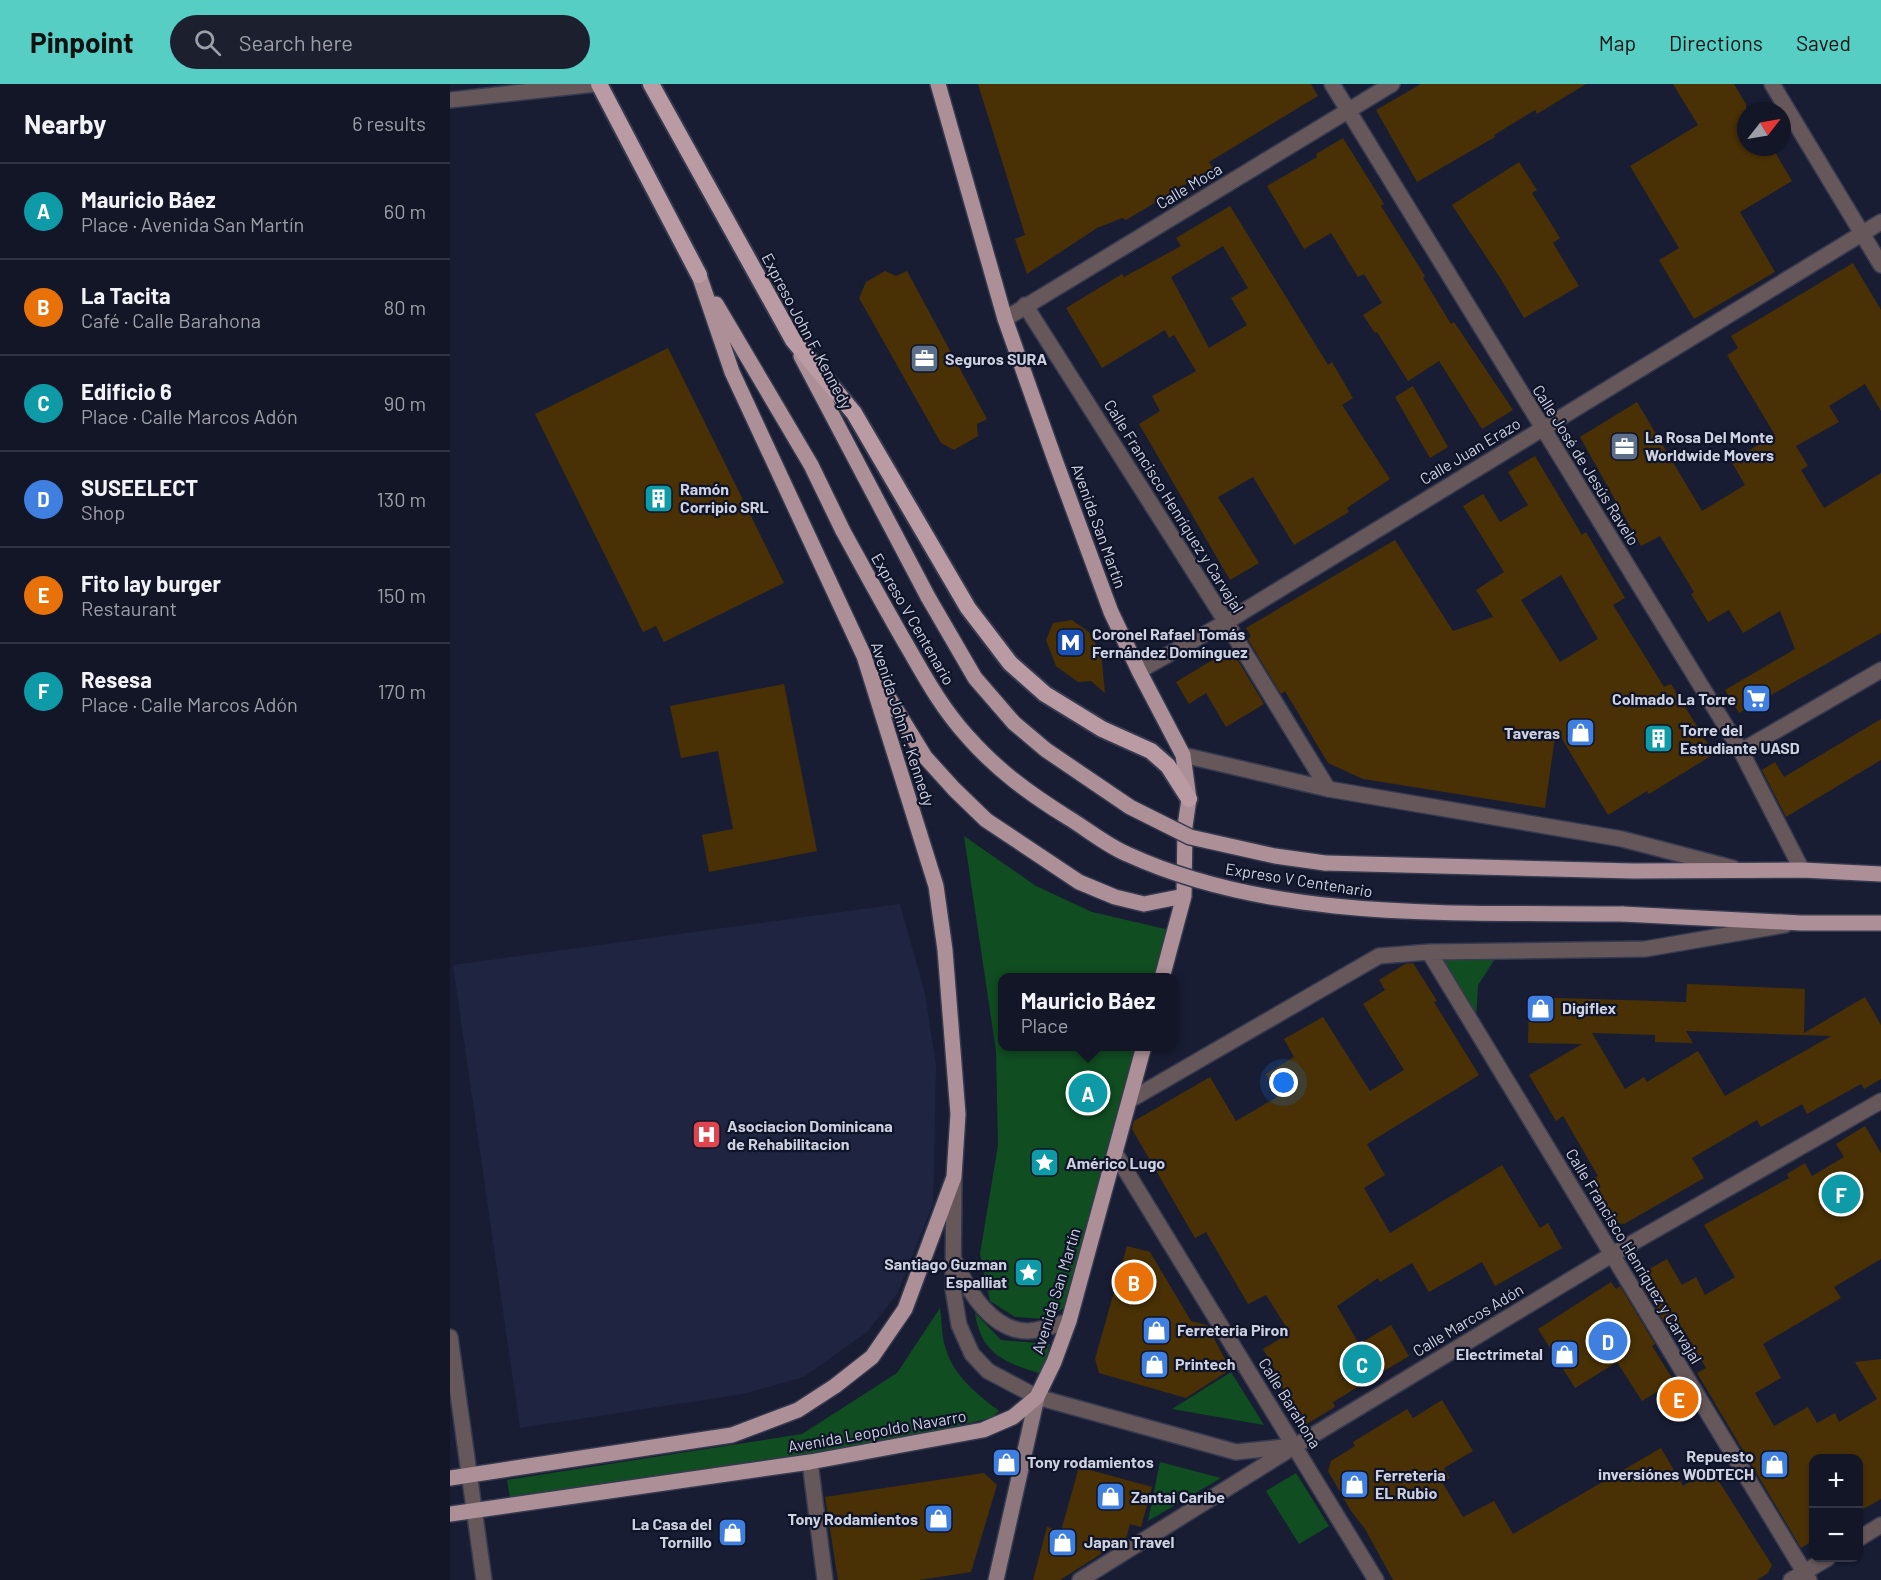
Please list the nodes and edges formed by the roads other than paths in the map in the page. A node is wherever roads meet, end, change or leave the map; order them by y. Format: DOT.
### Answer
graph roads {
  1 [pos="597,84"];
  2 [pos="651,84"];
  3 [pos="938,84"];
  4 [pos="1332,84"];
  5 [pos="1392,84"];
  6 [pos="1772,84"];
  7 [pos="450,100"];
  8 [pos="1348,111"];
  9 [pos="1881,222"];
  10 [pos="1862,233"];
  11 [pos="1881,265"];
  12 [pos="699,275"];
  13 [pos="1025,305"];
  14 [pos="1005,319"];
  15 [pos="792,340"];
  16 [pos="1542,428"];
  17 [pos="928,597"];
  18 [pos="1226,622"];
  19 [pos="864,656"];
  20 [pos="1881,670"];
  21 [pos="1139,671"];
  22 [pos="1741,751"];
  23 [pos="1183,755"];
  24 [pos="1328,789"];
  25 [pos="1189,799"];
  26 [pos="1802,870"];
  27 [pos="1744,871"];
  28 [pos="1881,874"];
  29 [pos="1184,896"];
  30 [pos="1802,922"];
  31 [pos="1881,923"];
  32 [pos="1429,952"];
  33 [pos="1163,973"];
  34 [pos="1143,1051"];
  35 [pos="1130,1100"];
  36 [pos="1881,1101"];
  37 [pos="1115,1153"];
  38 [pos="954,1177"];
  39 [pos="1612,1254"];
  40 [pos="952,1255"];
  41 [pos="1069,1321"];
  42 [pos="450,1338"];
  43 [pos="1037,1397"];
  44 [pos="1296,1446"];
  45 [pos="810,1462"];
  46 [pos="469,1476"];
  47 [pos="450,1478"];
  48 [pos="473,1511"];
  49 [pos="450,1514"];
  50 [pos="1881,1525"];
  51 [pos="1863,1536"];
  52 [pos="1822,1562"];
  53 [pos="1802,1577"];
  54 [pos="483,1580"];
  55 [pos="825,1580"];
  56 [pos="996,1580"];
  57 [pos="1080,1580"];
  58 [pos="1376,1580"];
  1 -- 7 [label="street"];
  1 -- 12 [label="highway"];
  2 -- 15 [label="highway, Expreso John F. Kennedy"];
  3 -- 14 [label="main road, Avenida San Martín"];
  4 -- 8 [label="street, Calle José de Jesús Ravelo"];
  5 -- 8 [label="street, Calle Moca"];
  6 -- 10 [label="street"];
  8 -- 13 [label="street, Calle Moca"];
  8 -- 16 [label="street, Calle José de Jesús Ravelo"];
  9 -- 10 [label="street, Calle Juan Erazo"];
  10 -- 11 [label="street"];
  10 -- 16 [label="street, Calle Juan Erazo"];
  12 -- 19 [label="main road, Avenida John F. Kennedy"];
  12 -- 30 [label="main road, Expreso V Centenario, bridge"];
  13 -- 14 [label="street, Calle Moca"];
  13 -- 18 [label="street, Calle Francisco Henríquez y Carvajal"];
  14 -- 21 [label="main road, Avenida San Martín"];
  15 -- 17 [label="main road, Expreso John F. Kennedy"];
  15 -- 25 [label="highway"];
  16 -- 18 [label="street, Calle Juan Erazo"];
  16 -- 22 [label="street, Calle José de Jesús Ravelo"];
  17 -- 27 [label="main road, Expreso V Centenario, bridge"];
  18 -- 21 [label="street, Calle Juan Erazo"];
  18 -- 24 [label="street, Calle Francisco Henríquez y Carvajal"];
  19 -- 29 [label="main road"];
  19 -- 38 [label="main road, Avenida John F. Kennedy"];
  20 -- 22 [label="street"];
  21 -- 23 [label="main road, Avenida San Martín"];
  22 -- 26 [label="street, Calle José de Jesús Ravelo"];
  23 -- 24 [label="street, Expreso V Centenario"];
  23 -- 25 [label="main road, Avenida San Martín"];
  24 -- 27 [label="street, Expreso V Centenario"];
  25 -- 29 [label="main road, Avenida San Martín"];
  26 -- 27 [label="main road, Expreso V Centenario"];
  26 -- 28 [label="main road, Expreso V Centenario"];
  29 -- 33 [label="main road, Avenida San Martín"];
  30 -- 31 [label="main road, Expreso V Centenario"];
  30 -- 32 [label="street, Expreso V Centenario"];
  32 -- 35 [label="street, Expreso V Centenario"];
  32 -- 39 [label="street, Calle Francisco Henríquez y Carvajal"];
  34 -- 35 [label="main road, Avenida San Martín"];
  35 -- 37 [label="main road, Avenida San Martín"];
  36 -- 39 [label="street, Calle Marcos Adón"];
  37 -- 41 [label="main road, Avenida San Martín"];
  37 -- 44 [label="street, Calle Barahona"];
  38 -- 40 [label="street"];
  38 -- 46 [label="main road, Avenida Leopoldo Navarro"];
  39 -- 44 [label="street, Calle Marcos Adón"];
  39 -- 53 [label="street, Calle Francisco Henríquez y Carvajal"];
  40 -- 41 [label="street"];
  40 -- 43 [label="street"];
  41 -- 43 [label="main road, Avenida San Martín"];
  42 -- 46 [label="street"];
  43 -- 44 [label="street"];
  43 -- 45 [label="main road, Avenida Leopoldo Navarro"];
  43 -- 56 [label="main road, Avenida San Martín"];
  44 -- 57 [label="street, Calle Marcos Adón"];
  44 -- 58 [label="street, Calle Barahona"];
  45 -- 48 [label="main road, Avenida Leopoldo Navarro"];
  45 -- 55 [label="street"];
  46 -- 47 [label="main road, Avenida Leopoldo Navarro"];
  46 -- 48 [label="street"];
  48 -- 49 [label="main road, Avenida Leopoldo Navarro"];
  48 -- 54 [label="street"];
  50 -- 51 [label="street"];
  52 -- 53 [label="street"];
}
